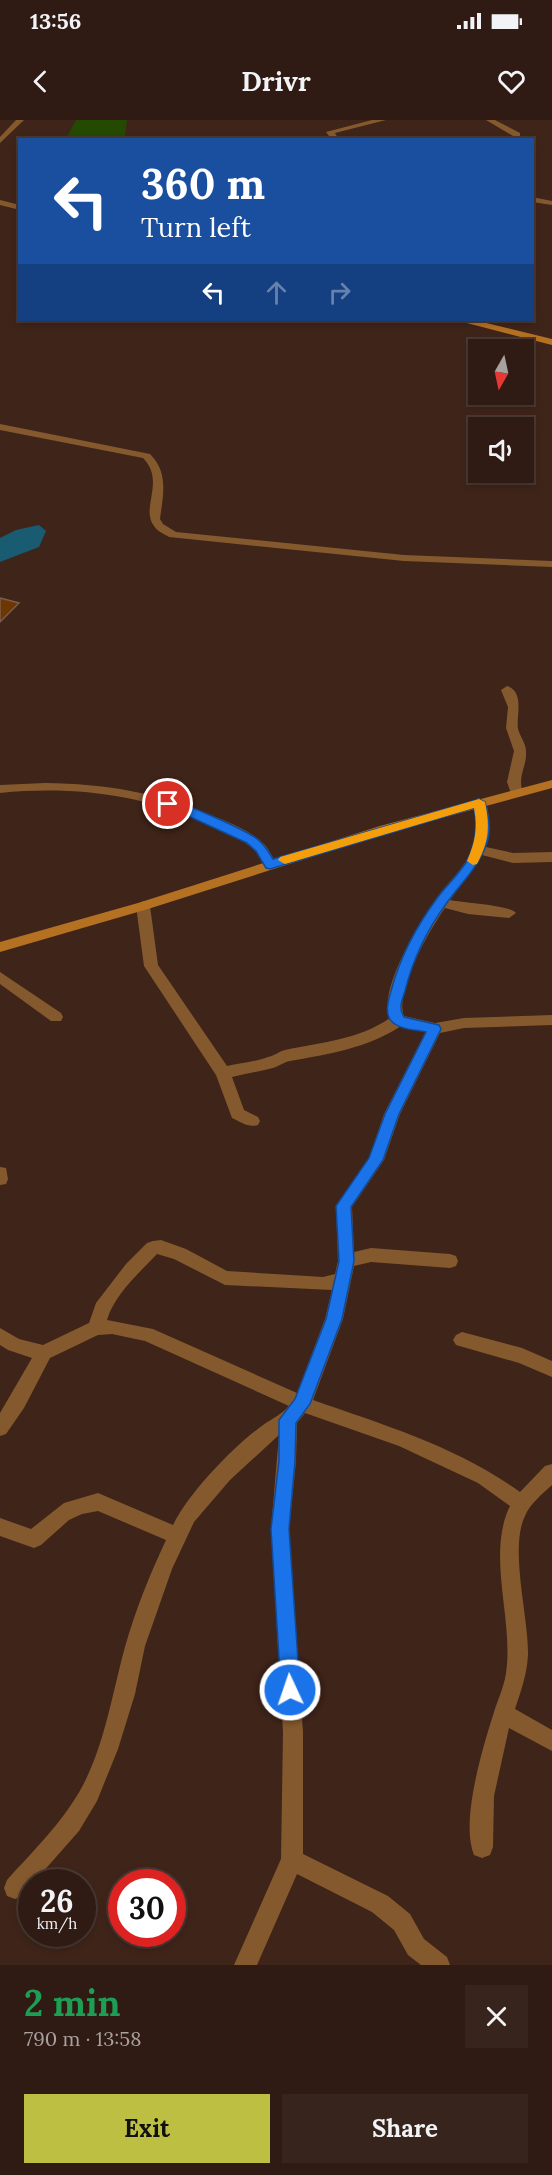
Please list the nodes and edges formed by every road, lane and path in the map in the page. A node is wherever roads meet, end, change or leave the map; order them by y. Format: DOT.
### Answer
graph roads {
  1 [pos="20,120"];
  2 [pos="382,120"];
  3 [pos="490,120"];
  4 [pos="371,121"];
  5 [pos="334,138"];
  6 [pos="516,138"];
  7 [pos="0,141"];
  8 [pos="0,197"];
  9 [pos="534,200"];
  10 [pos="0,202"];
  11 [pos="18,202"];
  12 [pos="552,203"];
  13 [pos="18,207"];
  14 [pos="468,321"];
  15 [pos="552,342"];
  16 [pos="0,427"];
  17 [pos="552,564"];
  18 [pos="507,690"];
  19 [pos="552,784"];
  20 [pos="0,789"];
  21 [pos="516,793"];
  22 [pos="479,802"];
  23 [pos="478,850"];
  24 [pos="552,856"];
  25 [pos="270,865"];
  26 [pos="441,902"];
  27 [pos="143,906"];
  28 [pos="509,913"];
  29 [pos="0,947"];
  30 [pos="0,977"];
  31 [pos="56,1017"];
  32 [pos="399,1020"];
  33 [pos="552,1020"];
  34 [pos="435,1029"];
  35 [pos="224,1073"];
  36 [pos="252,1121"];
  37 [pos="0,1173"];
  38 [pos="0,1179"];
  39 [pos="450,1261"];
  40 [pos="345,1270"];
  41 [pos="96,1328"];
  42 [pos="0,1335"];
  43 [pos="462,1340"];
  44 [pos="37,1351"];
  45 [pos="552,1370"];
  46 [pos="302,1404"];
  47 [pos="288,1420"];
  48 [pos="0,1428"];
  49 [pos="552,1472"];
  50 [pos="522,1504"];
  51 [pos="0,1527"];
  52 [pos="176,1535"];
  53 [pos="504,1714"];
  54 [pos="552,1741"];
  55 [pos="482,1847"];
  56 [pos="292,1860"];
  57 [pos="15,1888"];
  58 [pos="245,1965"];
  59 [pos="439,1965"];
  1 -- 7 [label="street"];
  2 -- 4 [label="street"];
  3 -- 6 [label="street"];
  4 -- 5 [label="street"];
  8 -- 11 [label="street"];
  9 -- 12 [label="street"];
  10 -- 13 [label="street"];
  14 -- 15 [label="street"];
  16 -- 17 [label="street"];
  18 -- 21 [label="street"];
  19 -- 21 [label="street"];
  20 -- 25 [label="street"];
  21 -- 22 [label="street"];
  22 -- 23 [label="street"];
  22 -- 25 [label="street"];
  23 -- 24 [label="street"];
  23 -- 26 [label="street"];
  25 -- 27 [label="street"];
  26 -- 28 [label="street"];
  26 -- 32 [label="street"];
  27 -- 29 [label="street"];
  27 -- 35 [label="street"];
  30 -- 31 [label="street"];
  32 -- 34 [label="street"];
  32 -- 35 [label="street"];
  33 -- 34 [label="street"];
  34 -- 40 [label="street"];
  35 -- 36 [label="street"];
  37 -- 38 [label="street"];
  39 -- 40 [label="street"];
  40 -- 41 [label="street"];
  40 -- 46 [label="street"];
  41 -- 44 [label="street"];
  41 -- 46 [label="street"];
  42 -- 44 [label="street"];
  43 -- 45 [label="street"];
  44 -- 48 [label="street"];
  46 -- 47 [label="street"];
  46 -- 50 [label="street"];
  47 -- 52 [label="street"];
  47 -- 56 [label="street"];
  49 -- 50 [label="street"];
  50 -- 53 [label="street"];
  51 -- 52 [label="street"];
  52 -- 57 [label="street"];
  53 -- 54 [label="street"];
  53 -- 55 [label="street"];
  56 -- 58 [label="street"];
  56 -- 59 [label="street"];
}
